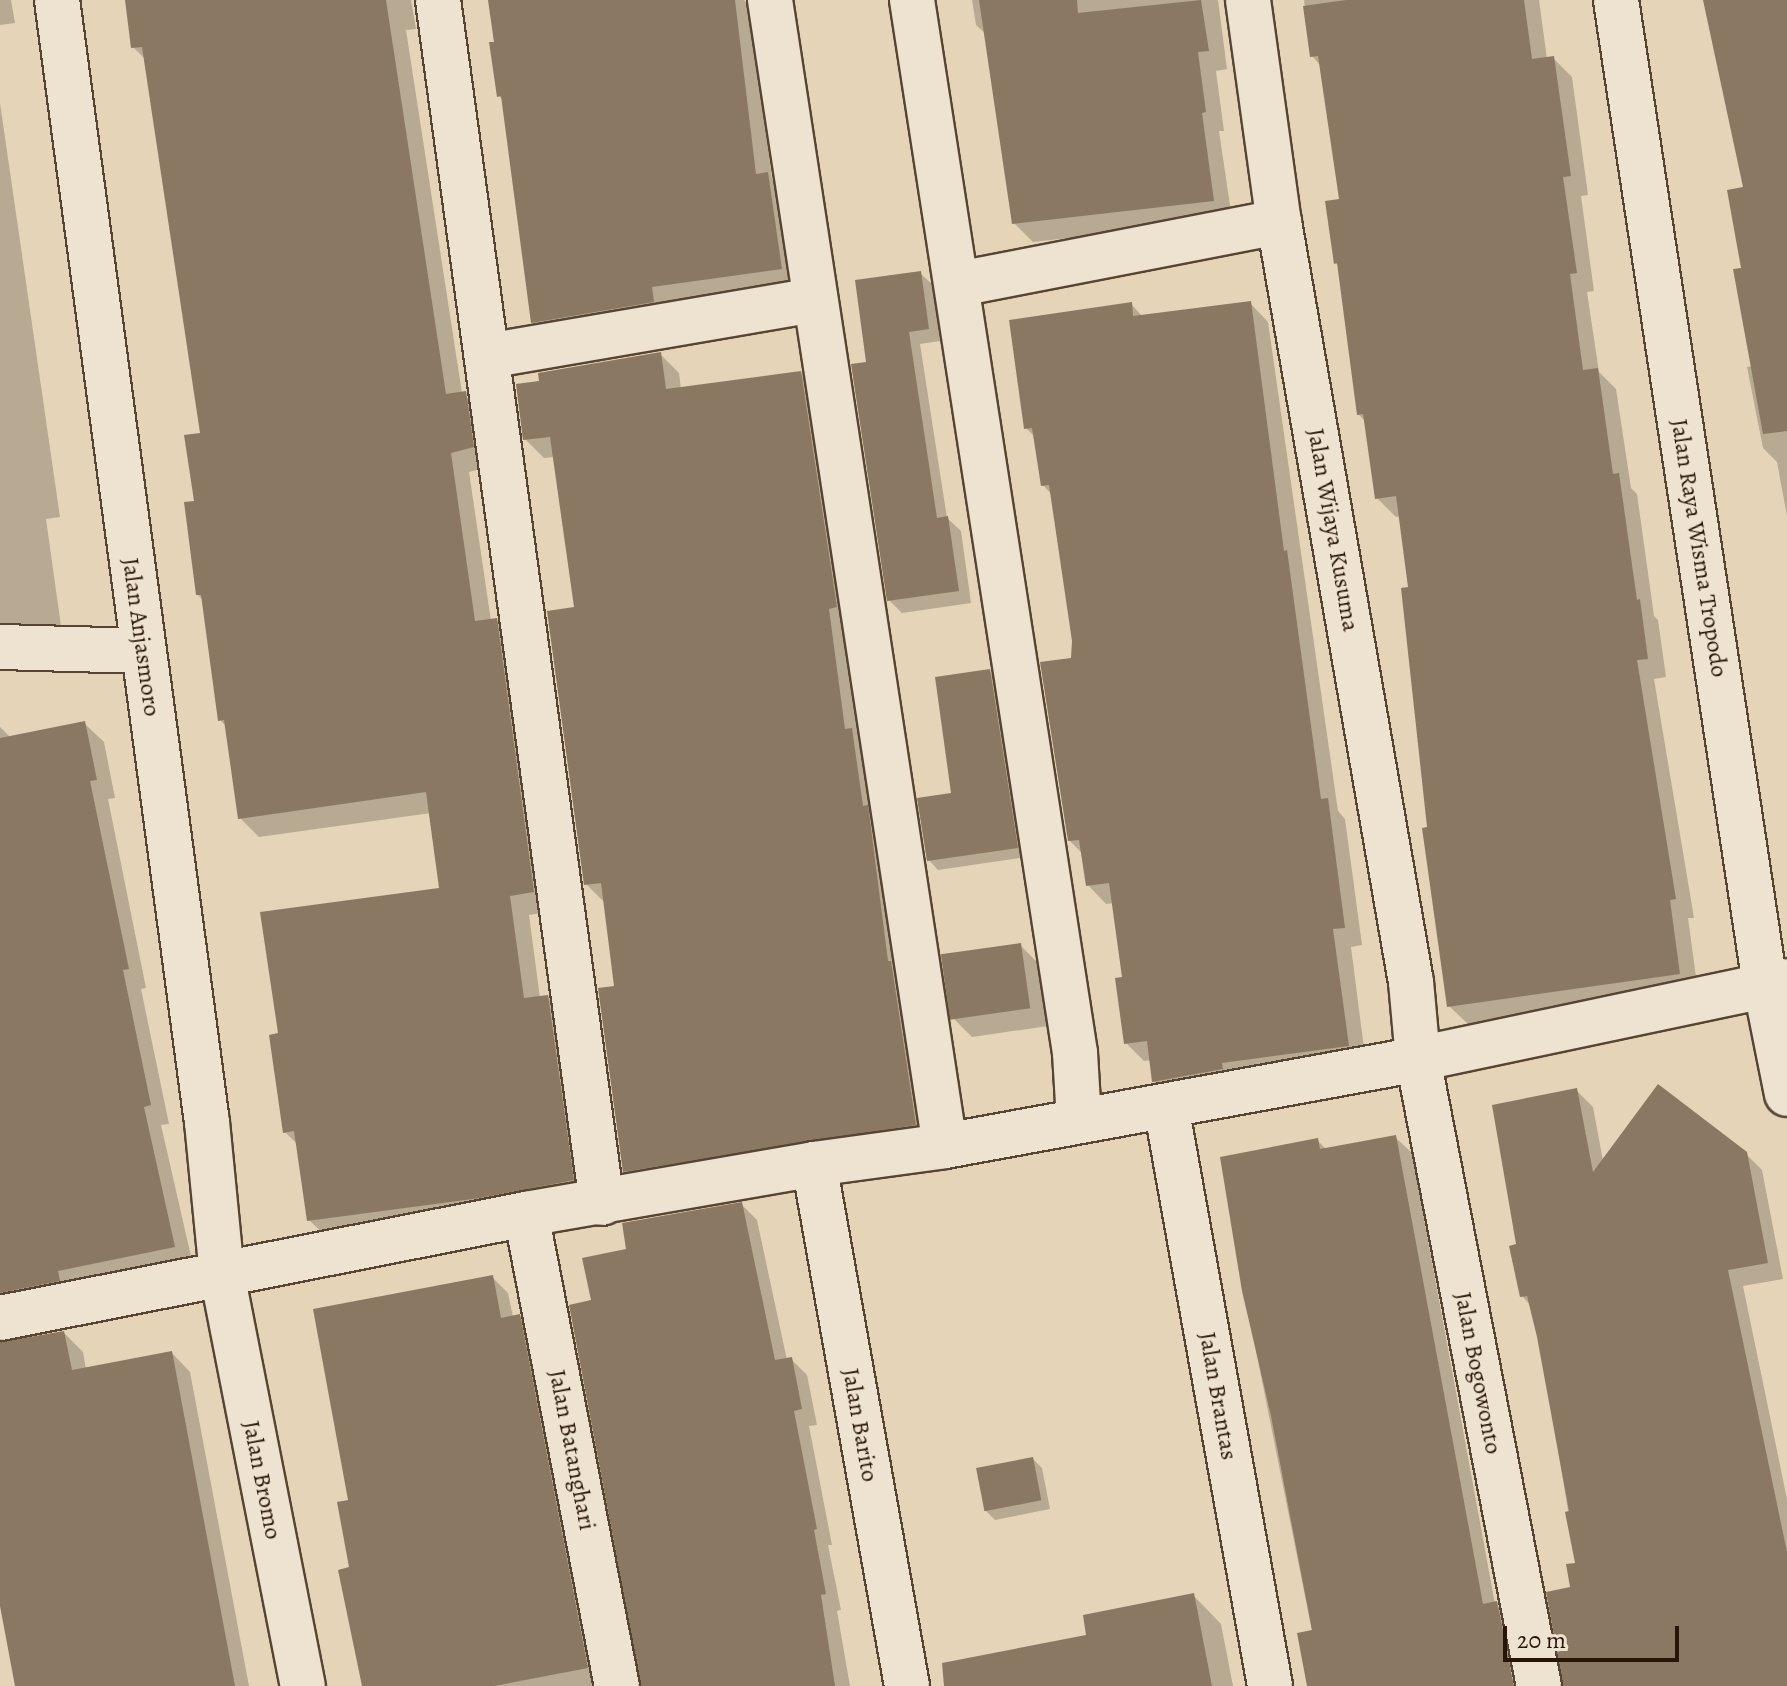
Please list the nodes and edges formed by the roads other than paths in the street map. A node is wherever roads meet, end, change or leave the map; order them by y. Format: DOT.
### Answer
graph roads {
  1 [pos="57,0"];
  2 [pos="438,0"];
  3 [pos="770,0"];
  4 [pos="912,0"];
  5 [pos="1248,0"];
  6 [pos="1616,0"];
  7 [pos="1279,222"];
  8 [pos="959,284"];
  9 [pos="815,300"];
  10 [pos="487,356"];
  11 [pos="0,647"];
  12 [pos="143,651"];
  13 [pos="1776,983"];
  14 [pos="1418,1059"];
  15 [pos="1787,1094"];
  16 [pos="1166,1106"];
  17 [pos="1079,1120"];
  18 [pos="945,1146"];
  19 [pos="814,1164"];
  20 [pos="602,1203"];
  21 [pos="526,1214"];
  22 [pos="222,1274"];
  23 [pos="0,1318"];
  24 [pos="303,1686"];
  25 [pos="617,1686"];
  26 [pos="907,1686"];
  27 [pos="1270,1686"];
  28 [pos="1539,1686"];
  1 -- 12 [label="street, Jalan Anjasmoro"];
  2 -- 10 [label="street"];
  3 -- 9 [label="street"];
  4 -- 8 [label="street"];
  5 -- 7 [label="street, Jalan Wijaya Kusuma"];
  6 -- 13 [label="street, Jalan Raya Wisma Tropodo"];
  7 -- 8 [label="street"];
  7 -- 14 [label="street, Jalan Wijaya Kusuma"];
  8 -- 17 [label="street"];
  9 -- 10 [label="street"];
  9 -- 18 [label="street"];
  10 -- 20 [label="street"];
  11 -- 12 [label="street"];
  12 -- 22 [label="street, Jalan Anjasmoro"];
  13 -- 14 [label="street"];
  13 -- 15 [label="street, Jalan Raya Wisma Tropodo"];
  14 -- 16 [label="street"];
  14 -- 28 [label="street, Jalan Bogowonto"];
  16 -- 17 [label="street"];
  16 -- 27 [label="street, Jalan Brantas"];
  17 -- 18 [label="street"];
  18 -- 19 [label="street"];
  19 -- 20 [label="street"];
  19 -- 26 [label="street, Jalan Barito"];
  20 -- 21 [label="street"];
  21 -- 22 [label="street"];
  21 -- 25 [label="street, Jalan Batanghari"];
  22 -- 23 [label="street"];
  22 -- 24 [label="street, Jalan Bromo"];
}
